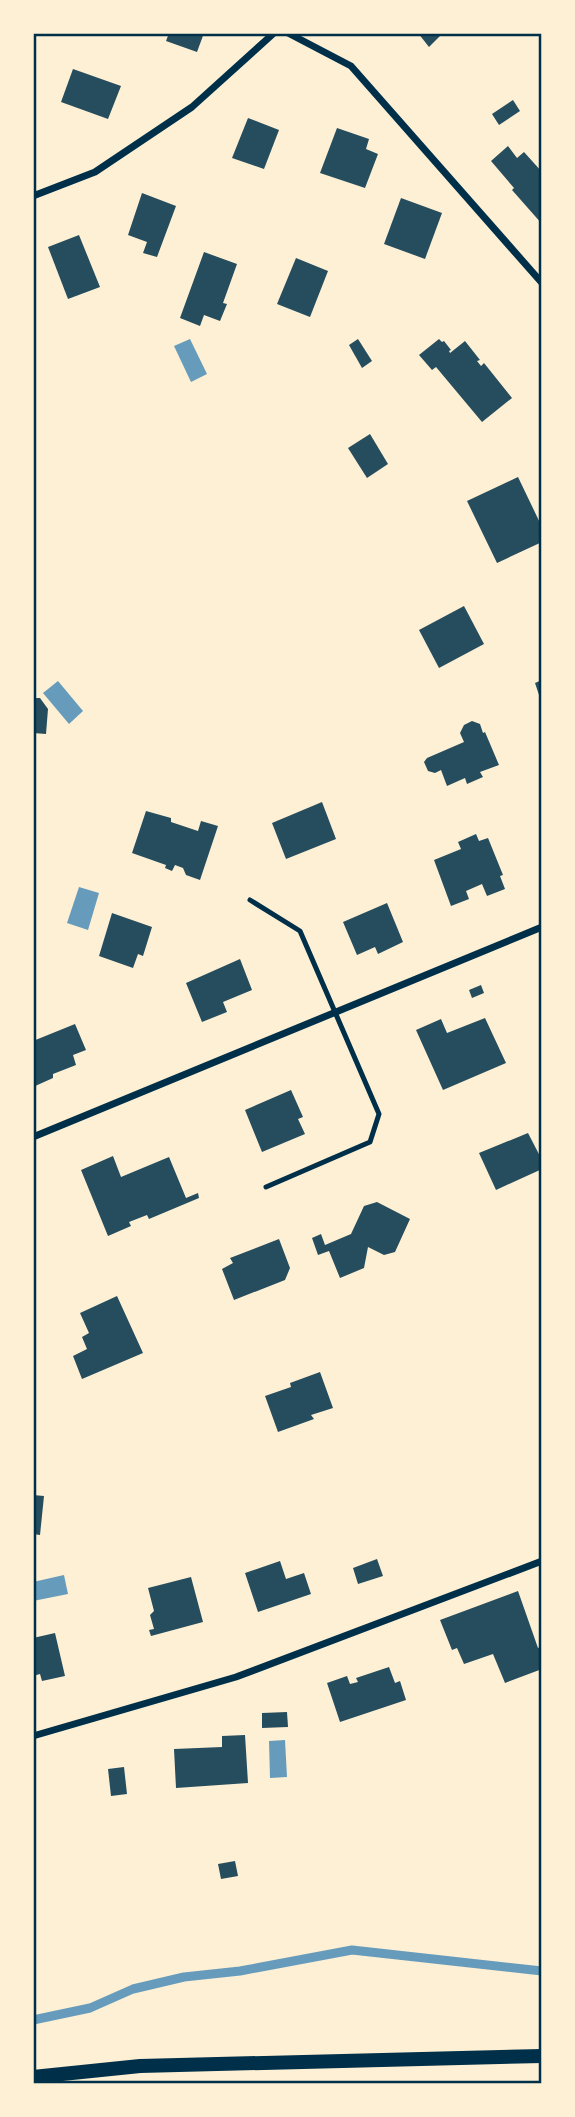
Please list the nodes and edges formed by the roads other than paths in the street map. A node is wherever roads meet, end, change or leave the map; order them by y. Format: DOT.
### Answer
graph roads {
  1 [pos="274,33"];
  2 [pos="288,33"];
  3 [pos="33,196"];
  4 [pos="542,284"];
  5 [pos="250,900"];
  6 [pos="542,927"];
  7 [pos="337,1012"];
  8 [pos="33,1137"];
  9 [pos="266,1187"];
  10 [pos="542,1561"];
  11 [pos="33,1736"];
  12 [pos="542,2056"];
  13 [pos="33,2077"];
  1 -- 3 [label="street"];
  2 -- 4 [label="street"];
  5 -- 7 [label="lane"];
  6 -- 7 [label="street"];
  7 -- 8 [label="street"];
  7 -- 9 [label="lane"];
  10 -- 11 [label="street"];
  12 -- 13 [label="main road"];
}
